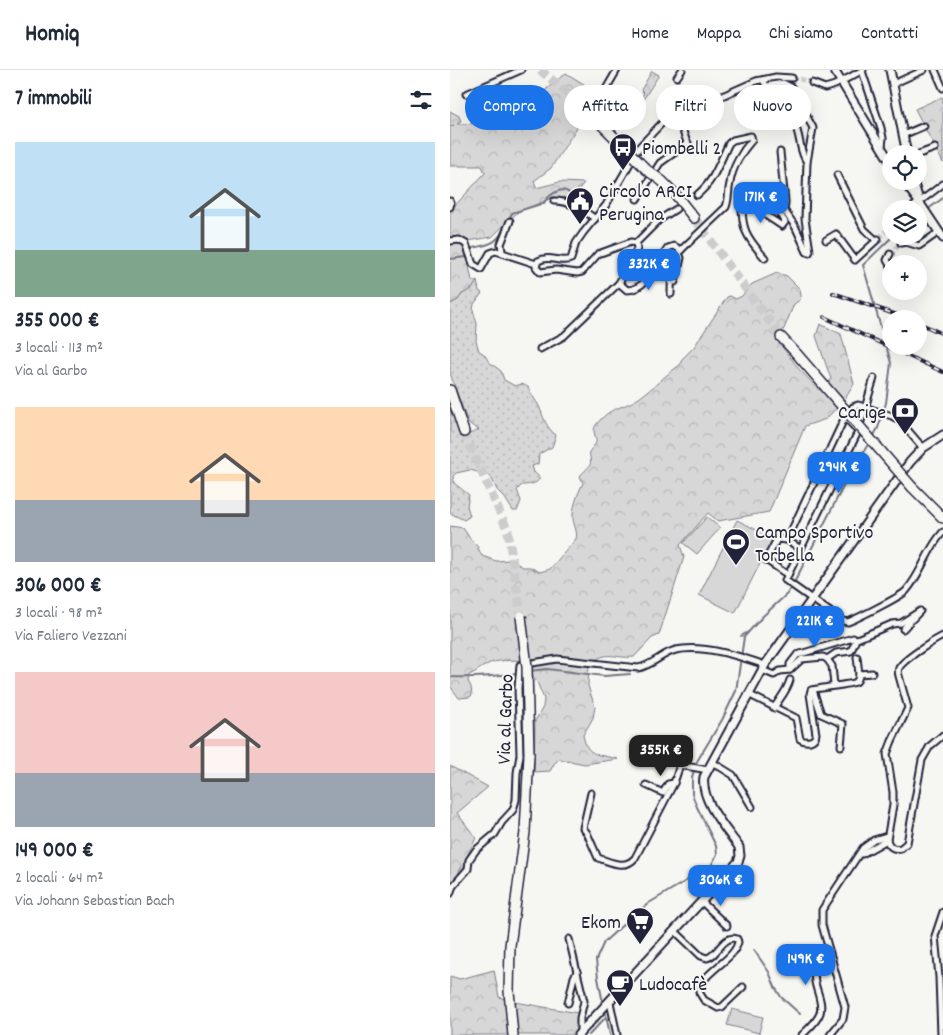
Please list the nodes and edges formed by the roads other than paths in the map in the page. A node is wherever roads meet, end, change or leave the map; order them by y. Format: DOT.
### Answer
graph roads {
  1 [pos="521,70"];
  2 [pos="617,70"];
  3 [pos="682,70"];
  4 [pos="834,70"];
  5 [pos="890,70"];
  6 [pos="924,70"];
  7 [pos="935,70"];
  8 [pos="862,71"];
  9 [pos="677,77"];
  10 [pos="792,78"];
  11 [pos="763,80"];
  12 [pos="812,83"];
  13 [pos="840,83"];
  14 [pos="893,84"];
  15 [pos="487,85"];
  16 [pos="608,85"];
  17 [pos="943,88"];
  18 [pos="724,95"];
  19 [pos="924,126"];
  20 [pos="656,129"];
  21 [pos="607,130"];
  22 [pos="683,130"];
  23 [pos="796,130"];
  24 [pos="903,135"];
  25 [pos="882,145"];
  26 [pos="905,145"];
  27 [pos="882,147"];
  28 [pos="934,148"];
  29 [pos="927,151"];
  30 [pos="780,152"];
  31 [pos="807,162"];
  32 [pos="837,175"];
  33 [pos="943,184"];
  34 [pos="697,194"];
  35 [pos="784,198"];
  36 [pos="637,199"];
  37 [pos="923,200"];
  38 [pos="450,201"];
  39 [pos="554,201"];
  40 [pos="450,207"];
  41 [pos="676,209"];
  42 [pos="927,214"];
  43 [pos="694,218"];
  44 [pos="595,219"];
  45 [pos="510,221"];
  46 [pos="941,235"];
  47 [pos="826,240"];
  48 [pos="450,241"];
  49 [pos="927,242"];
  50 [pos="636,243"];
  51 [pos="502,251"];
  52 [pos="680,251"];
  53 [pos="765,258"];
  54 [pos="536,264"];
  55 [pos="675,282"];
  56 [pos="619,283"];
  57 [pos="670,294"];
  58 [pos="781,336"];
  59 [pos="540,349"];
  60 [pos="874,378"];
  61 [pos="450,390"];
  62 [pos="867,407"];
  63 [pos="845,417"];
  64 [pos="858,431"];
  65 [pos="464,432"];
  66 [pos="943,435"];
  67 [pos="924,448"];
  68 [pos="940,516"];
  69 [pos="943,532"];
  70 [pos="787,540"];
  71 [pos="801,549"];
  72 [pos="788,575"];
  73 [pos="812,600"];
  74 [pos="521,616"];
  75 [pos="903,629"];
  76 [pos="943,636"];
  77 [pos="855,642"];
  78 [pos="851,650"];
  79 [pos="827,659"];
  80 [pos="763,668"];
  81 [pos="790,670"];
  82 [pos="872,673"];
  83 [pos="859,674"];
  84 [pos="790,680"];
  85 [pos="834,685"];
  86 [pos="813,690"];
  87 [pos="748,694"];
  88 [pos="774,708"];
  89 [pos="943,735"];
  90 [pos="841,746"];
  91 [pos="712,762"];
  92 [pos="704,769"];
  93 [pos="674,782"];
  94 [pos="646,785"];
  95 [pos="591,793"];
  96 [pos="752,806"];
  97 [pos="887,838"];
  98 [pos="450,894"];
  99 [pos="702,902"];
  100 [pos="943,912"];
  101 [pos="727,926"];
  102 [pos="675,931"];
  103 [pos="570,939"];
  104 [pos="832,959"];
  105 [pos="577,972"];
  106 [pos="743,987"];
  107 [pos="568,1003"];
  108 [pos="609,1003"];
  109 [pos="579,1034"];
  110 [pos="513,1035"];
  111 [pos="617,1035"];
  112 [pos="802,1035"];
  113 [pos="830,1035"];
  114 [pos="941,1035"];
  1 -- 15 [label="street"];
  2 -- 16 [label="street"];
  3 -- 9 [label="street"];
  4 -- 13 [label="street"];
  5 -- 14 [label="street"];
  6 -- 14 [label="street"];
  7 -- 17 [label="street"];
  8 -- 13 [label="street"];
  8 -- 25 [label="street"];
  10 -- 11 [label="street"];
  11 -- 18 [label="street"];
  11 -- 31 [label="street"];
  12 -- 13 [label="street"];
  13 -- 27 [label="street"];
  14 -- 24 [label="street"];
  19 -- 24 [label="street"];
  20 -- 44 [label="street"];
  21 -- 43 [label="highway, bridge"];
  22 -- 36 [label="street"];
  23 -- 31 [label="street"];
  24 -- 26 [label="street"];
  28 -- 29 [label="street"];
  30 -- 35 [label="street"];
  31 -- 35 [label="street"];
  32 -- 47 [label="street"];
  33 -- 37 [label="street"];
  34 -- 52 [label="street"];
  35 -- 53 [label="street"];
  38 -- 40 [label="street"];
  39 -- 44 [label="street"];
  41 -- 50 [label="street"];
  42 -- 46 [label="street"];
  44 -- 54 [label="street"];
  45 -- 51 [label="street"];
  46 -- 49 [label="street"];
  48 -- 51 [label="street"];
  50 -- 54 [label="street"];
  50 -- 56 [label="street"];
  51 -- 54 [label="street"];
  52 -- 55 [label="street"];
  52 -- 56 [label="street"];
  52 -- 57 [label="street"];
  56 -- 59 [label="street"];
  58 -- 68 [label="highway, bridge"];
  60 -- 62 [label="street"];
  61 -- 65 [label="highway"];
  62 -- 63 [label="street"];
  62 -- 64 [label="street"];
  62 -- 67 [label="street"];
  63 -- 64 [label="street"];
  63 -- 70 [label="street"];
  64 -- 71 [label="street"];
  66 -- 67 [label="street"];
  67 -- 73 [label="street"];
  69 -- 73 [label="street"];
  70 -- 71 [label="street"];
  70 -- 72 [label="street"];
  71 -- 72 [label="street"];
  72 -- 73 [label="street"];
  73 -- 80 [label="street"];
  74 -- 110 [label="highway, bridge"];
  75 -- 81 [label="street"];
  76 -- 97 [label="street"];
  77 -- 78 [label="street"];
  78 -- 79 [label="street"];
  78 -- 83 [label="street"];
  79 -- 81 [label="street"];
  79 -- 85 [label="street"];
  80 -- 81 [label="street"];
  80 -- 87 [label="street"];
  80 -- 98 [label="street, Via al Garbo"];
  82 -- 83 [label="street"];
  83 -- 85 [label="street"];
  84 -- 88 [label="street"];
  85 -- 86 [label="street"];
  86 -- 88 [label="street"];
  86 -- 90 [label="street"];
  87 -- 88 [label="street"];
  87 -- 91 [label="street"];
  89 -- 97 [label="street"];
  91 -- 92 [label="street"];
  91 -- 96 [label="street"];
  92 -- 93 [label="street"];
  92 -- 99 [label="street"];
  93 -- 94 [label="street"];
  93 -- 95 [label="street"];
  97 -- 104 [label="street"];
  99 -- 101 [label="street"];
  99 -- 102 [label="street"];
  100 -- 114 [label="street"];
  102 -- 106 [label="street"];
  102 -- 108 [label="street"];
  103 -- 105 [label="street"];
  104 -- 112 [label="street"];
  104 -- 113 [label="street"];
  105 -- 107 [label="street"];
  105 -- 109 [label="street"];
  108 -- 109 [label="street"];
  108 -- 111 [label="street"];
}
